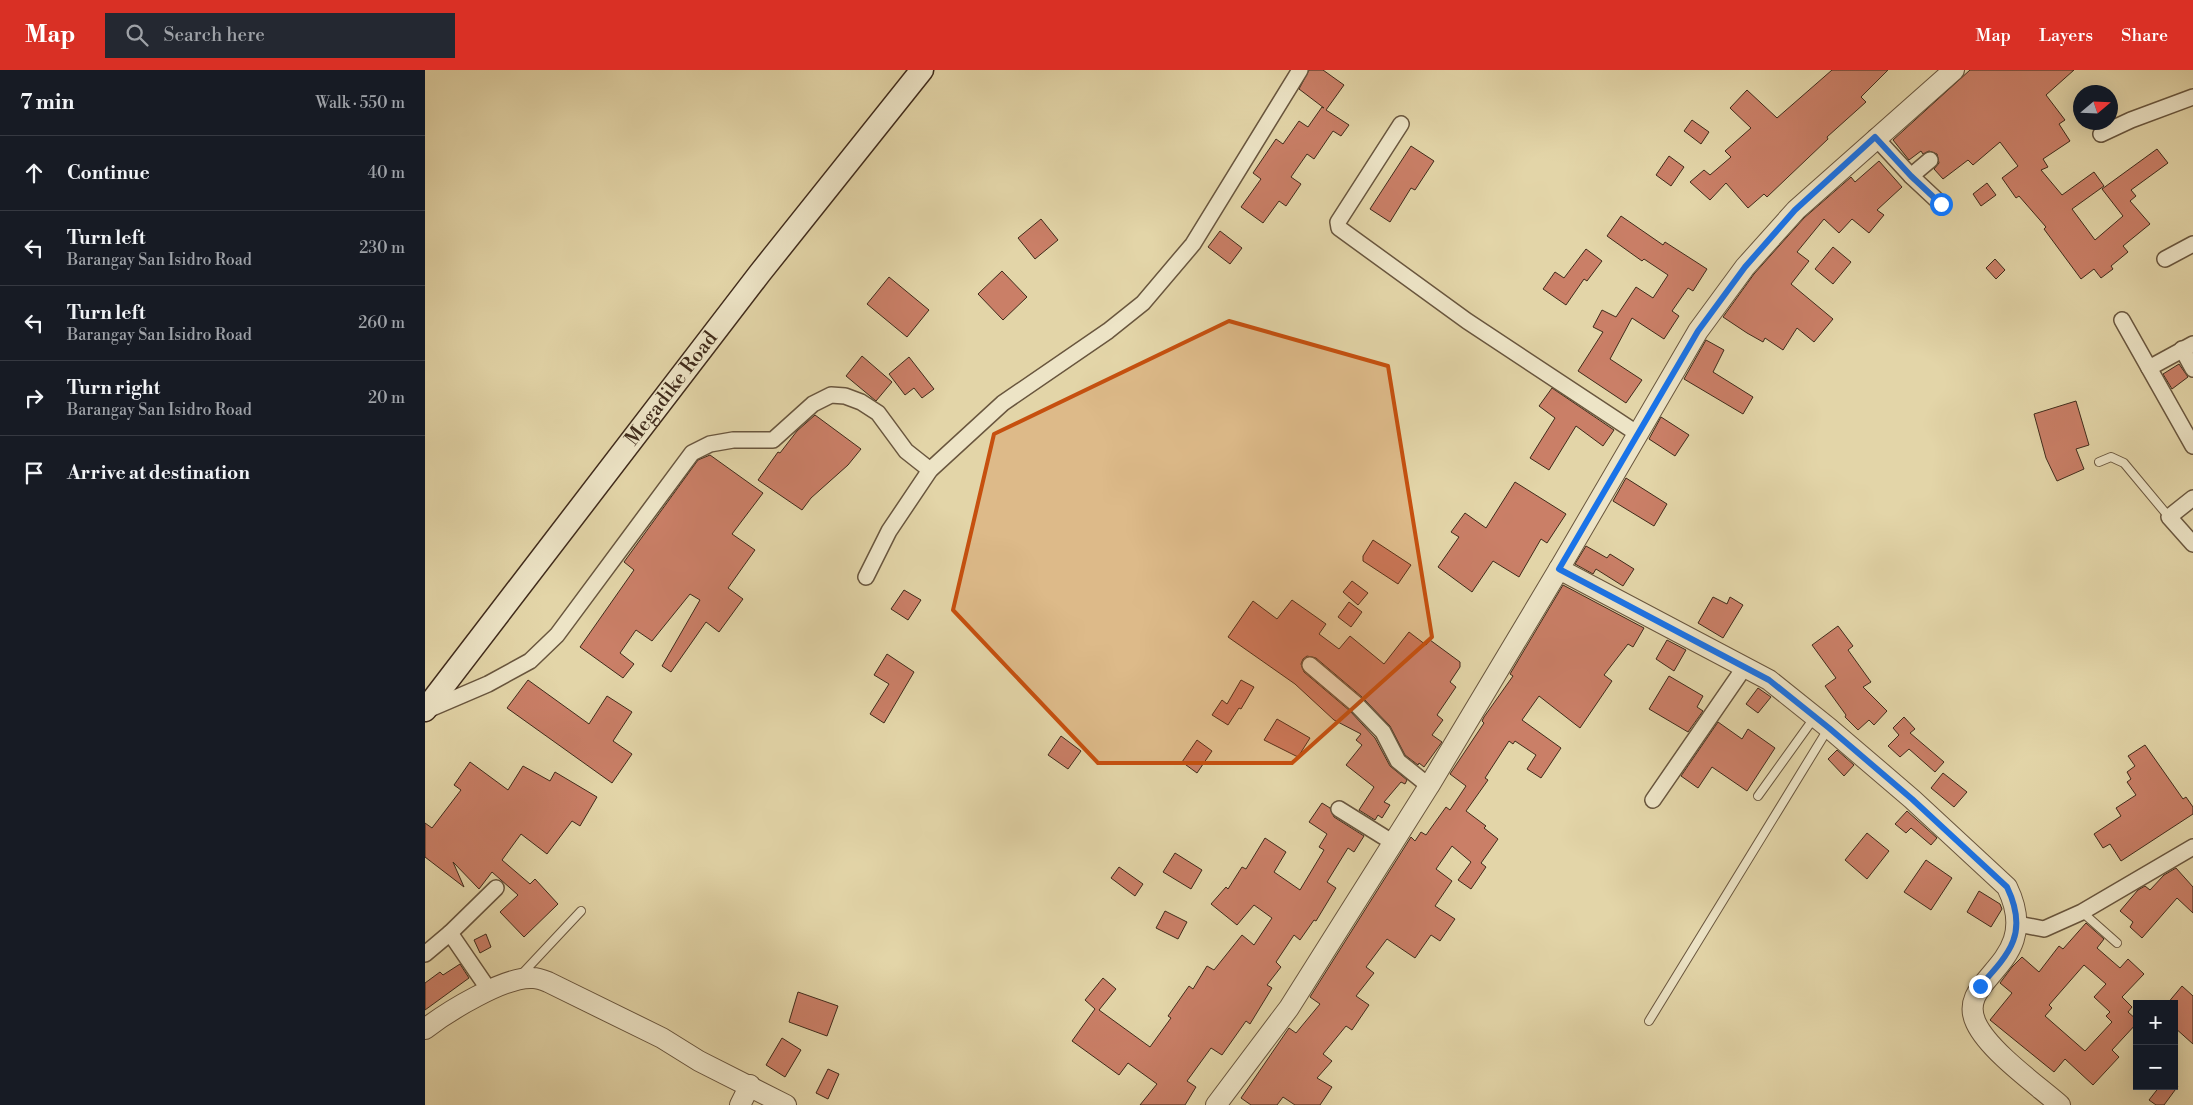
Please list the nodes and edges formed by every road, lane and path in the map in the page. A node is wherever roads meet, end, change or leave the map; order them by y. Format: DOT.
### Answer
graph roads {
  1 [pos="921,70"];
  2 [pos="1300,70"];
  3 [pos="1953,70"];
  4 [pos="2193,97"];
  5 [pos="1401,124"];
  6 [pos="2101,134"];
  7 [pos="1875,137"];
  8 [pos="1929,160"];
  9 [pos="1911,176"];
  10 [pos="1941,204"];
  11 [pos="2193,244"];
  12 [pos="2165,259"];
  13 [pos="2122,320"];
  14 [pos="2188,346"];
  15 [pos="2149,368"];
  16 [pos="2193,368"];
  17 [pos="1638,434"];
  18 [pos="2193,446"];
  19 [pos="2099,462"];
  20 [pos="930,470"];
  21 [pos="2193,498"];
  22 [pos="2169,517"];
  23 [pos="2193,544"];
  24 [pos="1559,569"];
  25 [pos="867,577"];
  26 [pos="1310,665"];
  27 [pos="1744,668"];
  28 [pos="425,711"];
  29 [pos="1822,722"];
  30 [pos="1429,786"];
  31 [pos="1758,796"];
  32 [pos="1653,800"];
  33 [pos="1339,809"];
  34 [pos="1392,842"];
  35 [pos="2193,847"];
  36 [pos="496,888"];
  37 [pos="581,911"];
  38 [pos="2082,912"];
  39 [pos="2018,924"];
  40 [pos="450,933"];
  41 [pos="2117,943"];
  42 [pos="425,954"];
  43 [pos="517,979"];
  44 [pos="489,990"];
  45 [pos="1649,1021"];
  46 [pos="425,1029"];
  47 [pos="749,1085"];
  48 [pos="740,1105"];
  49 [pos="786,1105"];
  50 [pos="1216,1105"];
  51 [pos="2060,1105"];
  1 -- 28 [label="main road, Megadike Road"];
  2 -- 20 [label="street"];
  3 -- 7 [label="street"];
  4 -- 6 [label="street"];
  5 -- 17 [label="street"];
  7 -- 9 [label="street"];
  7 -- 17 [label="street"];
  8 -- 9 [label="street"];
  9 -- 10 [label="street"];
  11 -- 12 [label="street"];
  13 -- 15 [label="street"];
  14 -- 15 [label="street"];
  14 -- 16 [label="street"];
  15 -- 18 [label="street"];
  17 -- 24 [label="street"];
  19 -- 22 [label="lane"];
  20 -- 25 [label="street"];
  20 -- 28 [label="street"];
  21 -- 22 [label="street"];
  22 -- 23 [label="street"];
  24 -- 27 [label="street"];
  24 -- 30 [label="street"];
  26 -- 30 [label="street"];
  27 -- 29 [label="street"];
  27 -- 32 [label="street"];
  29 -- 31 [label="lane"];
  29 -- 39 [label="street"];
  29 -- 45 [label="lane"];
  30 -- 34 [label="street"];
  33 -- 34 [label="street"];
  34 -- 50 [label="street"];
  35 -- 38 [label="street"];
  36 -- 40 [label="street"];
  37 -- 43 [label="lane"];
  38 -- 39 [label="street"];
  38 -- 41 [label="lane"];
  39 -- 51 [label="street"];
  40 -- 42 [label="street"];
  40 -- 44 [label="street"];
  43 -- 44 [label="street"];
  43 -- 47 [label="street"];
  44 -- 46 [label="street"];
  47 -- 48 [label="street"];
  47 -- 49 [label="street"];
}
